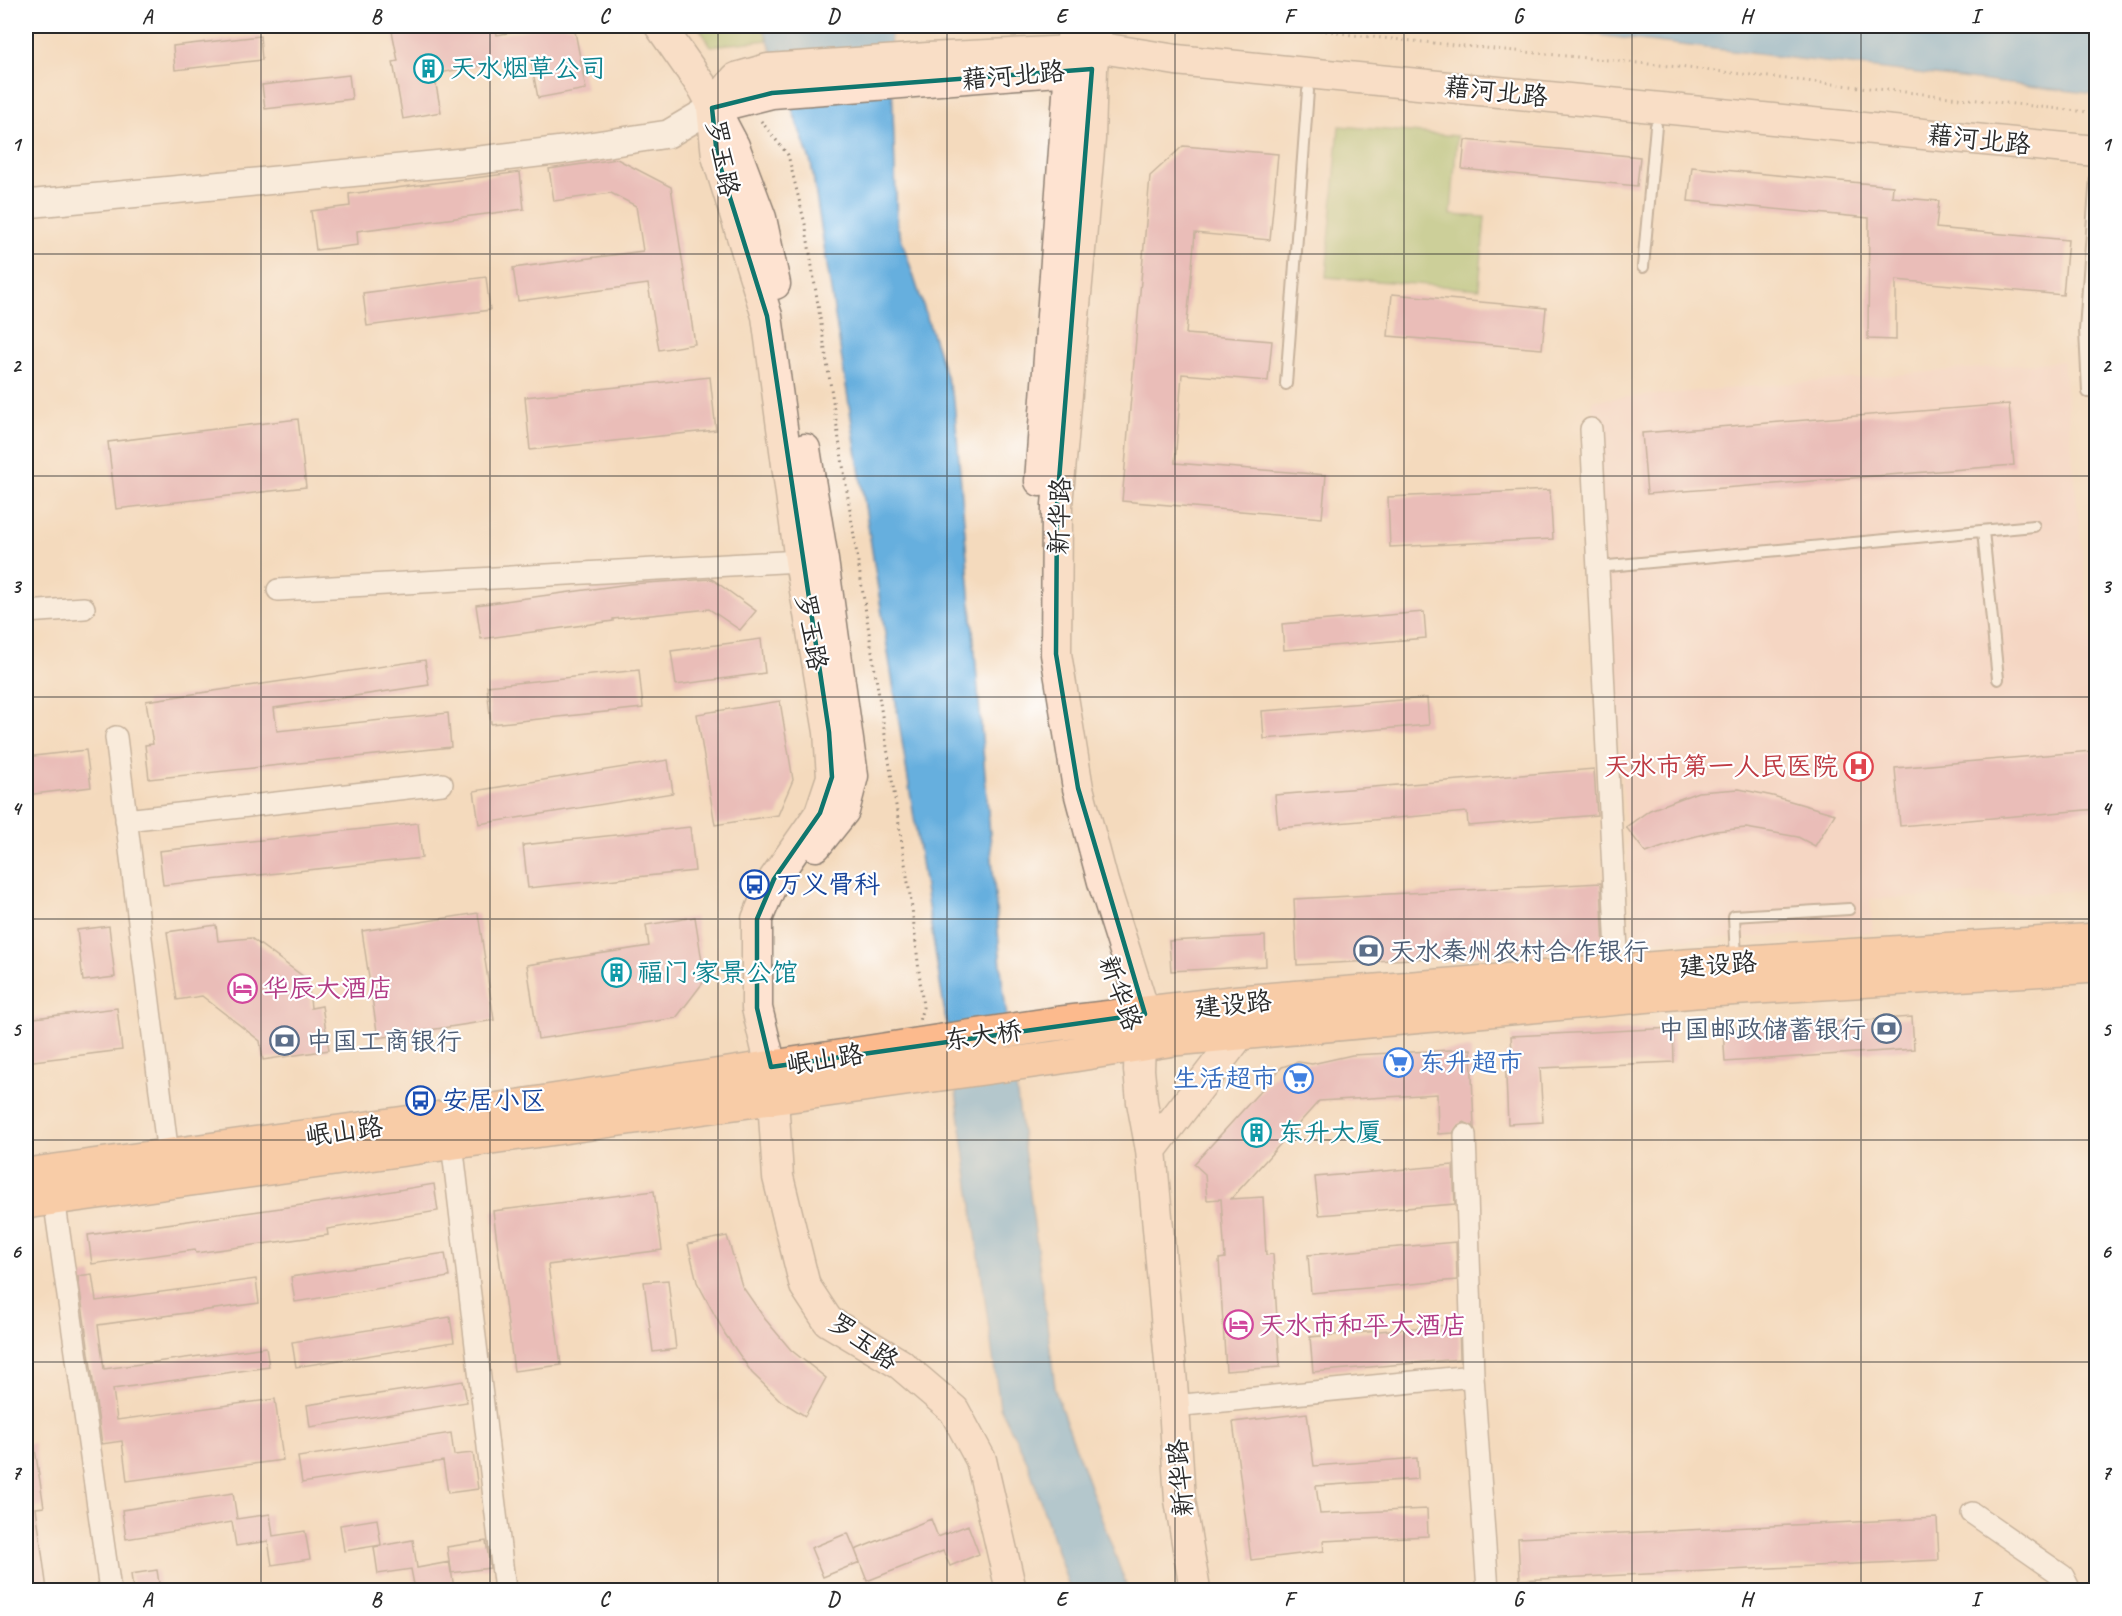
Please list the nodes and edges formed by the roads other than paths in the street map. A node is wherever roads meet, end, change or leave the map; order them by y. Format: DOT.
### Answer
graph roads {
  1 [pos="660,26"];
  2 [pos="1083,48"];
  3 [pos="762,88"];
  4 [pos="1308,91"];
  5 [pos="712,108"];
  6 [pos="1656,126"];
  7 [pos="2097,151"];
  8 [pos="2097,173"];
  9 [pos="26,204"];
  10 [pos="1643,267"];
  11 [pos="1286,384"];
  12 [pos="2088,392"];
  13 [pos="1591,429"];
  14 [pos="2034,526"];
  15 [pos="1983,531"];
  16 [pos="800,561"];
  17 [pos="1598,567"];
  18 [pos="278,590"];
  19 [pos="84,608"];
  20 [pos="26,612"];
  21 [pos="1998,679"];
  22 [pos="116,736"];
  23 [pos="442,784"];
  24 [pos="126,820"];
  25 [pos="1849,909"];
  26 [pos="2097,940"];
  27 [pos="1736,962"];
  28 [pos="2097,966"];
  29 [pos="1618,970"];
  30 [pos="1053,1024"];
  31 [pos="1136,1025"];
  32 [pos="1240,1034"];
  33 [pos="912,1045"];
  34 [pos="1055,1058"];
  35 [pos="772,1082"];
  36 [pos="1465,1136"];
  37 [pos="452,1143"];
  38 [pos="1151,1150"];
  39 [pos="168,1155"];
  40 [pos="26,1175"];
  41 [pos="40,1200"];
  42 [pos="1473,1376"];
  43 [pos="1174,1406"];
  44 [pos="1972,1513"];
  45 [pos="110,1590"];
  46 [pos="505,1590"];
  47 [pos="1011,1590"];
  48 [pos="1195,1590"];
  49 [pos="1488,1590"];
  50 [pos="2070,1590"];
  1 -- 5 [label="main road"];
  2 -- 3 [label="main road, 藉河北路"];
  2 -- 4 [label="main road, 藉河北路"];
  2 -- 7 [label="main road, 藉河北路"];
  2 -- 31 [label="main road, 新华路"];
  3 -- 5 [label="main road"];
  3 -- 5 [label="main road"];
  4 -- 6 [label="main road, 藉河北路"];
  4 -- 11 [label="lane"];
  5 -- 9 [label="street"];
  5 -- 16 [label="main road, 罗玉路"];
  5 -- 35 [label="main road, 罗玉路"];
  6 -- 8 [label="main road, 藉河北路"];
  6 -- 10 [label="lane"];
  8 -- 12 [label="lane"];
  13 -- 17 [label="street"];
  14 -- 15 [label="lane"];
  15 -- 17 [label="lane"];
  15 -- 21 [label="lane"];
  16 -- 18 [label="street"];
  16 -- 35 [label="main road, 罗玉路"];
  17 -- 29 [label="street"];
  19 -- 20 [label="street"];
  22 -- 24 [label="street"];
  23 -- 24 [label="street"];
  24 -- 39 [label="street"];
  25 -- 27 [label="lane"];
  26 -- 27 [label="main road, 建设路"];
  27 -- 29 [label="main road, 建设路"];
  28 -- 32 [label="main road, 建设路"];
  29 -- 31 [label="main road, 建设路"];
  30 -- 31 [label="main road, 建设路"];
  30 -- 33 [label="main road, 东大桥"];
  31 -- 32 [label="main road, 建设路"];
  31 -- 34 [label="main road, 建设路"];
  31 -- 38 [label="main road, 新华路"];
  32 -- 38 [label="main road"];
  33 -- 35 [label="main road, 岷山路"];
  34 -- 35 [label="main road, 东大桥"];
  35 -- 37 [label="main road, 岷山路"];
  35 -- 39 [label="main road, 岷山路"];
  35 -- 47 [label="main road, 罗玉路"];
  36 -- 42 [label="street"];
  37 -- 41 [label="main road, 岷山路"];
  37 -- 46 [label="street"];
  38 -- 43 [label="main road, 新华路"];
  39 -- 40 [label="main road, 岷山路"];
  41 -- 45 [label="street"];
  42 -- 43 [label="street"];
  42 -- 49 [label="street"];
  43 -- 48 [label="main road, 新华路"];
  44 -- 50 [label="street"];
}
